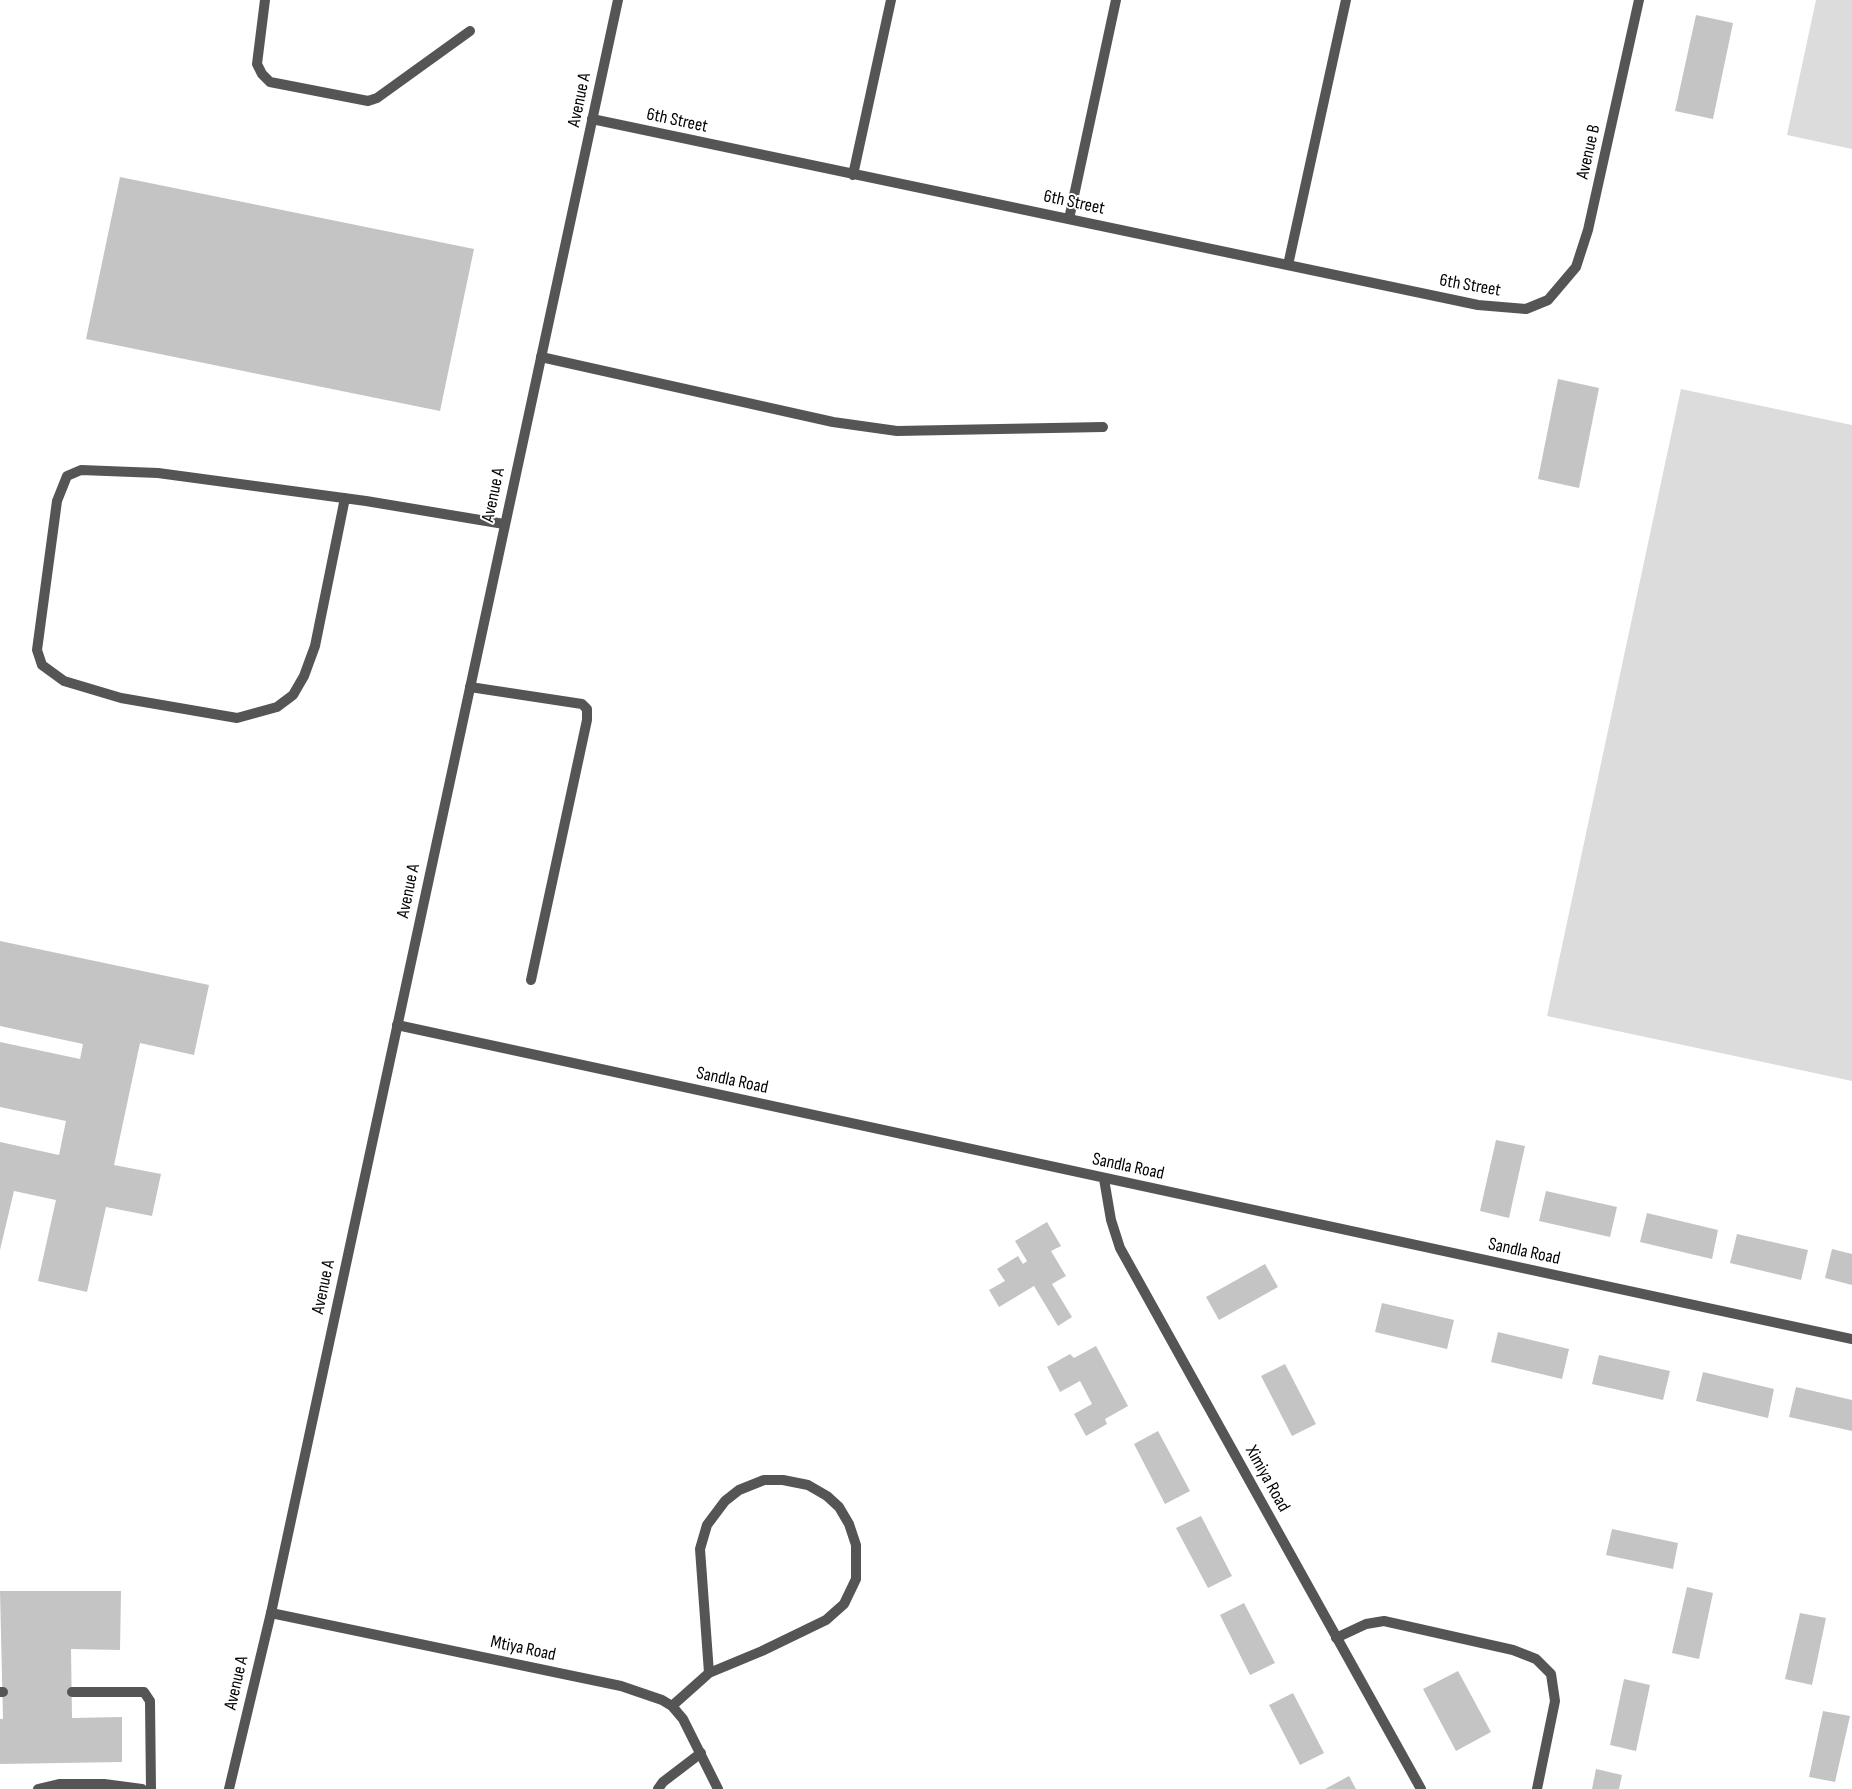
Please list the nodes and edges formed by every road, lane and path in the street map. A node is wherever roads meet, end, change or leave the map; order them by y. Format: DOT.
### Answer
graph roads {
  1 [pos="266,0"];
  2 [pos="618,0"];
  3 [pos="891,0"];
  4 [pos="1116,0"];
  5 [pos="1346,0"];
  6 [pos="1639,0"];
  7 [pos="470,31"];
  8 [pos="592,119"];
  9 [pos="853,174"];
  10 [pos="1069,219"];
  11 [pos="1288,265"];
  12 [pos="1548,300"];
  13 [pos="541,357"];
  14 [pos="1103,427"];
  15 [pos="345,498"];
  16 [pos="504,524"];
  17 [pos="470,687"];
  18 [pos="531,980"];
  19 [pos="397,1025"];
  20 [pos="1104,1179"];
  21 [pos="1852,1339"];
  22 [pos="271,1613"];
  23 [pos="1336,1638"];
  24 [pos="708,1673"];
  25 [pos="72,1692"];
  26 [pos="672,1706"];
  27 [pos="700,1753"];
  28 [pos="38,1789"];
  29 [pos="142,1789"];
  30 [pos="151,1789"];
  31 [pos="229,1789"];
  32 [pos="658,1789"];
  33 [pos="718,1789"];
  34 [pos="1421,1789"];
  35 [pos="1537,1789"];
  1 -- 7 [label="street"];
  2 -- 8 [label="street, Avenue A"];
  3 -- 9 [label="street"];
  4 -- 10 [label="street"];
  5 -- 11 [label="street"];
  6 -- 12 [label="street, Avenue B"];
  8 -- 9 [label="street, 6th Street"];
  8 -- 13 [label="street, Avenue A"];
  9 -- 10 [label="street, 6th Street"];
  10 -- 11 [label="street, 6th Street"];
  11 -- 12 [label="street, 6th Street"];
  13 -- 14 [label="street"];
  13 -- 16 [label="street, Avenue A"];
  15 -- 15 [label="street"];
  15 -- 16 [label="street"];
  16 -- 17 [label="street, Avenue A"];
  17 -- 18 [label="street"];
  17 -- 19 [label="street, Avenue A"];
  19 -- 20 [label="street, Sandla Road"];
  19 -- 22 [label="street, Avenue A"];
  20 -- 21 [label="street, Sandla Road"];
  20 -- 23 [label="street, Ximiya Road"];
  22 -- 26 [label="street, Mtiya Road"];
  22 -- 31 [label="street, Avenue A"];
  23 -- 34 [label="street, Ximiya Road"];
  23 -- 35 [label="street"];
  24 -- 24 [label="street"];
  24 -- 26 [label="street"];
  25 -- 30 [label="street"];
  26 -- 27 [label="street, Mtiya Road"];
  27 -- 32 [label="street"];
  27 -- 33 [label="street, Mtiya Road"];
  28 -- 29 [label="street"];
}
